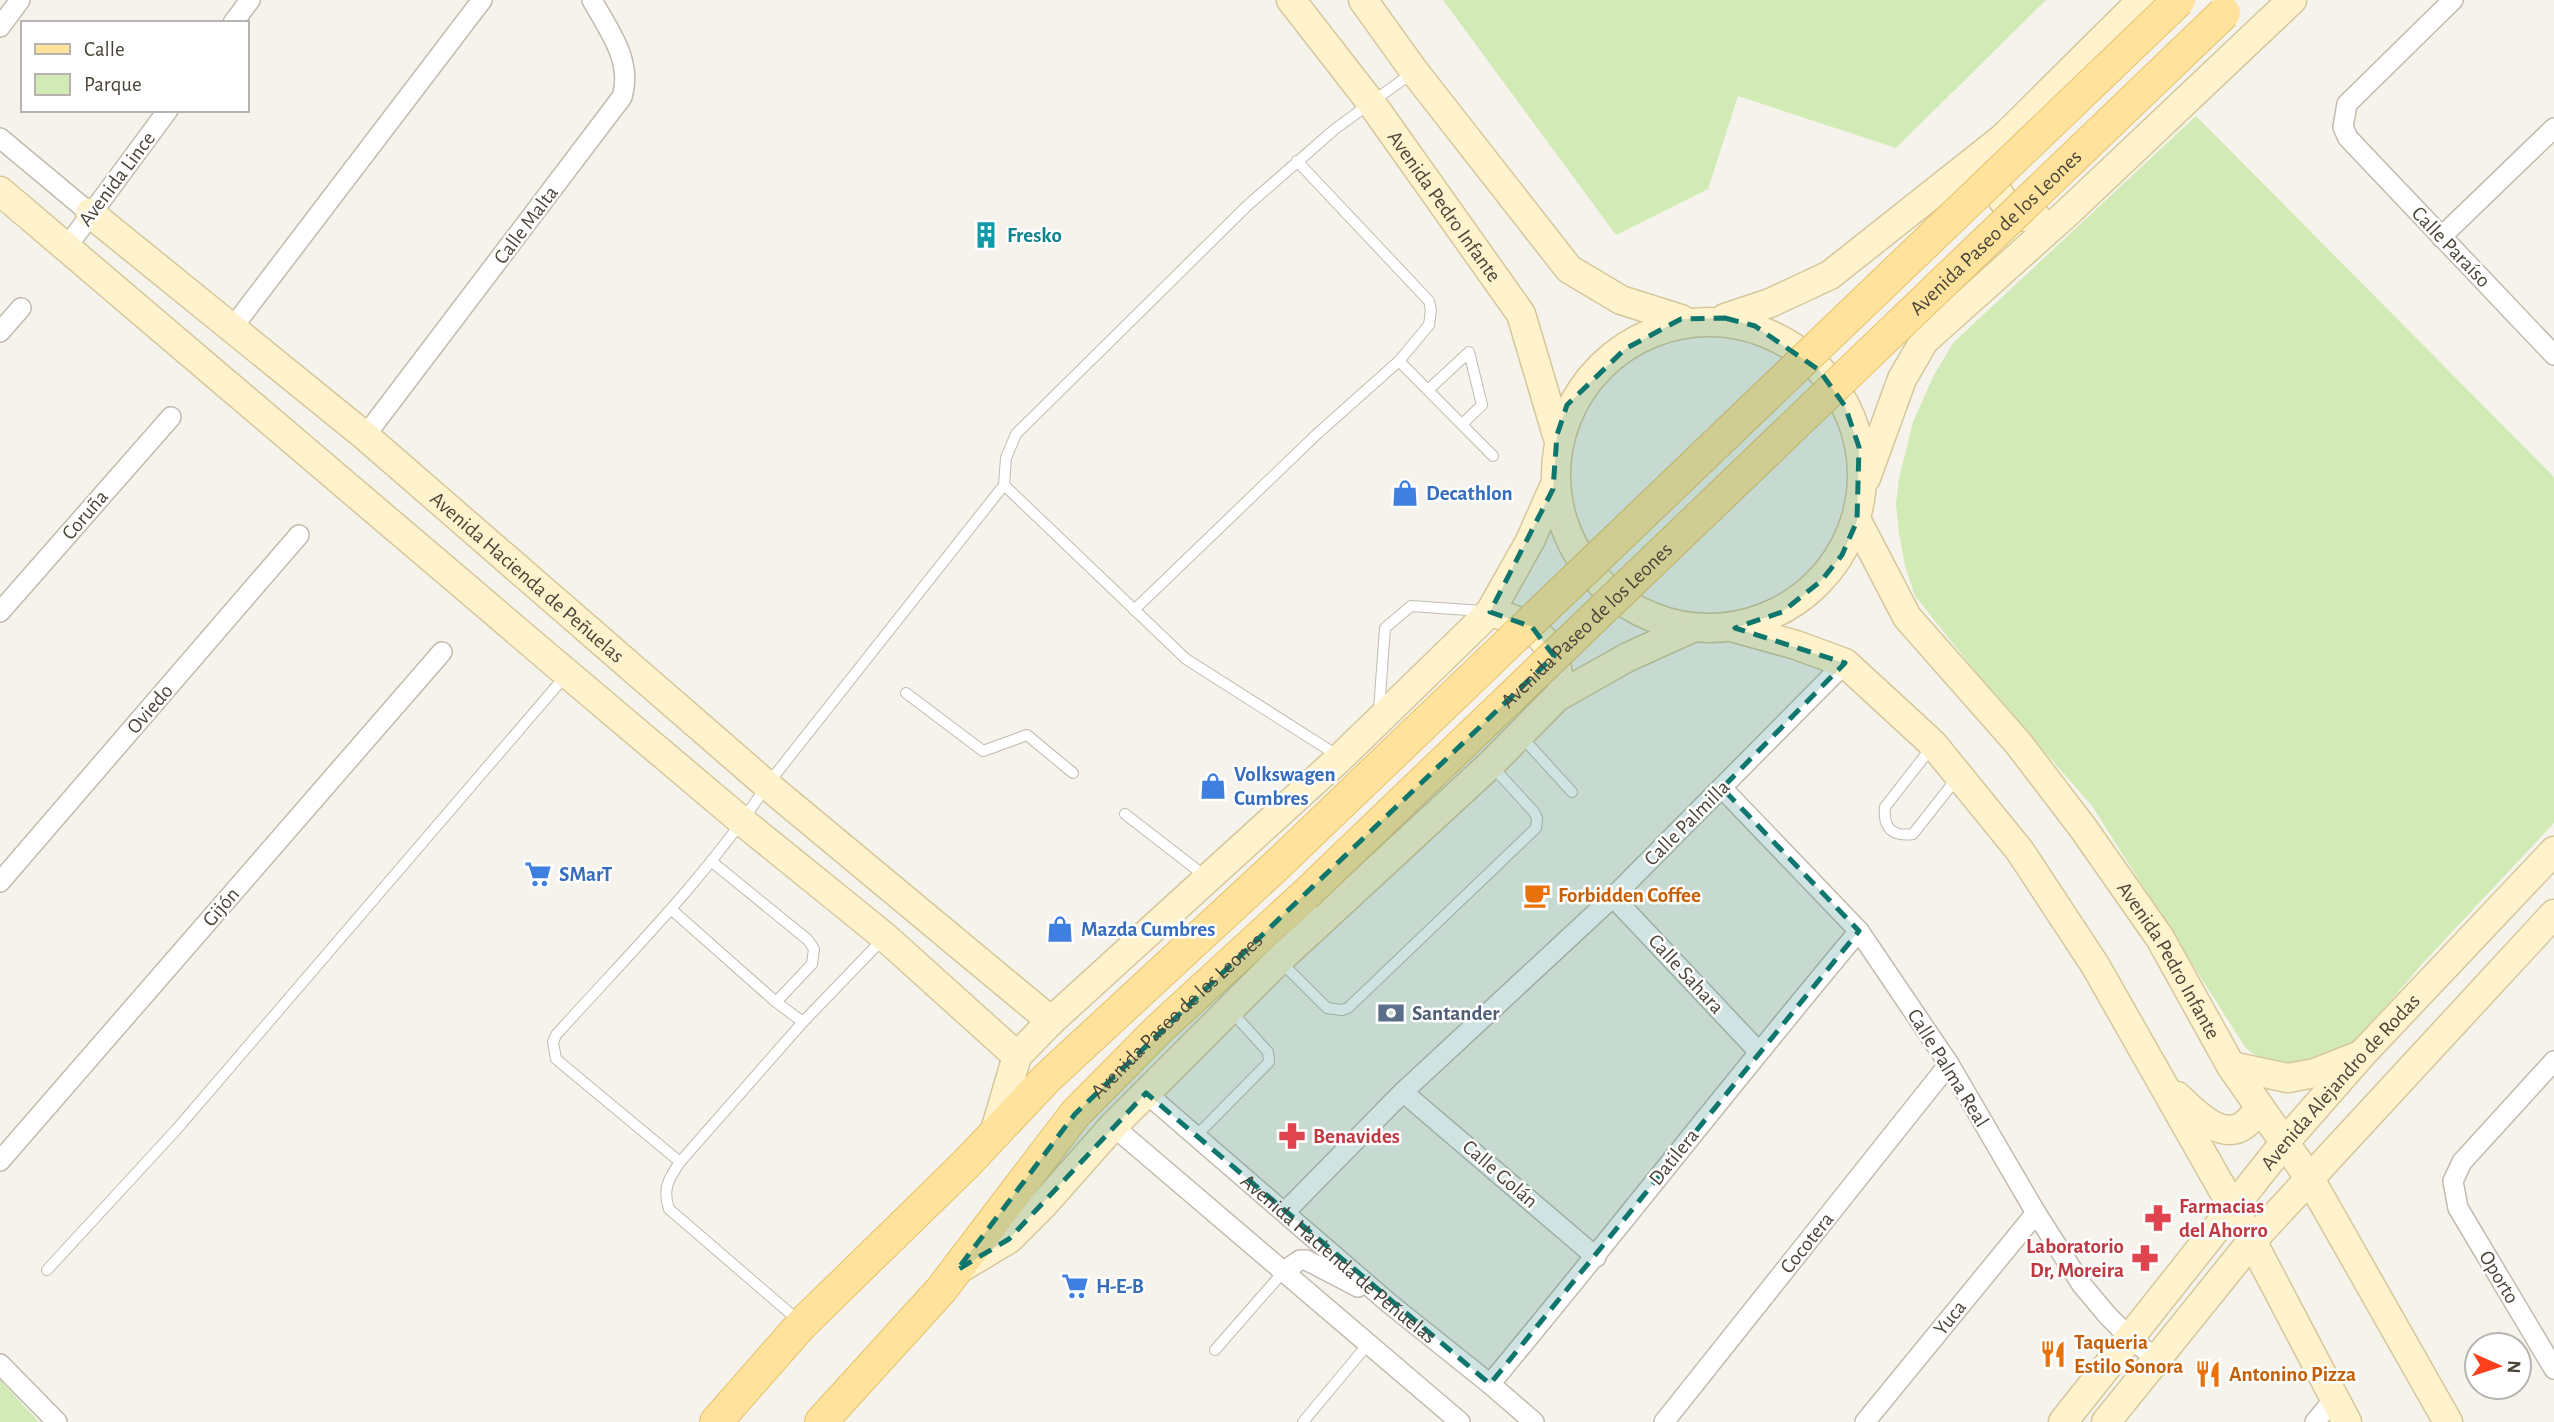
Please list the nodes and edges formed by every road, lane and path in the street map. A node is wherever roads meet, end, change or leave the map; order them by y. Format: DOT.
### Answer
graph roads {
  1 [pos="20,0"];
  2 [pos="250,0"];
  3 [pos="482,0"];
  4 [pos="592,0"];
  5 [pos="1291,0"];
  6 [pos="1363,0"];
  7 [pos="2142,0"];
  8 [pos="2179,0"];
  9 [pos="2292,0"];
  10 [pos="2453,0"];
  11 [pos="2232,7"];
  12 [pos="234,21"];
  13 [pos="0,27"];
  14 [pos="1414,71"];
  15 [pos="1371,104"];
  16 [pos="166,112"];
  17 [pos="2554,128"];
  18 [pos="0,138"];
  19 [pos="2003,138"];
  20 [pos="1297,161"];
  21 [pos="0,191"];
  22 [pos="2067,213"];
  23 [pos="90,214"];
  24 [pos="2441,237"];
  25 [pos="66,248"];
  26 [pos="21,308"];
  27 [pos="1725,318"];
  28 [pos="1681,319"];
  29 [pos="233,327"];
  30 [pos="0,332"];
  31 [pos="2554,355"];
  32 [pos="1399,360"];
  33 [pos="1428,390"];
  34 [pos="171,417"];
  35 [pos="1462,424"];
  36 [pos="1557,435"];
  37 [pos="365,436"];
  38 [pos="1493,456"];
  39 [pos="1004,485"];
  40 [pos="1553,489"];
  41 [pos="1861,491"];
  42 [pos="1857,521"];
  43 [pos="299,535"];
  44 [pos="1134,610"];
  45 [pos="0,612"];
  46 [pos="1490,612"];
  47 [pos="1735,628"];
  48 [pos="1690,629"];
  49 [pos="442,652"];
  50 [pos="1845,663"];
  51 [pos="567,674"];
  52 [pos="906,693"];
  53 [pos="1557,697"];
  54 [pos="1378,721"];
  55 [pos="1520,735"];
  56 [pos="1933,744"];
  57 [pos="1341,757"];
  58 [pos="1491,765"];
  59 [pos="1073,773"];
  60 [pos="1960,775"];
  61 [pos="767,785"];
  62 [pos="1722,788"];
  63 [pos="1572,792"];
  64 [pos="1125,814"];
  65 [pos="743,822"];
  66 [pos="2554,851"];
  67 [pos="711,861"];
  68 [pos="1208,878"];
  69 [pos="0,882"];
  70 [pos="1613,897"];
  71 [pos="672,910"];
  72 [pos="2554,914"];
  73 [pos="1859,931"];
  74 [pos="885,937"];
  75 [pos="1279,960"];
  76 [pos="776,1002"];
  77 [pos="1230,1009"];
  78 [pos="1051,1021"];
  79 [pos="803,1022"];
  80 [pos="1758,1051"];
  81 [pos="2363,1053"];
  82 [pos="1017,1056"];
  83 [pos="2553,1063"];
  84 [pos="1949,1064"];
  85 [pos="2231,1066"];
  86 [pos="2158,1076"];
  87 [pos="1404,1092"];
  88 [pos="1146,1093"];
  89 [pos="2260,1108"];
  90 [pos="1112,1126"];
  91 [pos="994,1134"];
  92 [pos="1197,1135"];
  93 [pos="2285,1142"];
  94 [pos="0,1161"];
  95 [pos="680,1162"];
  96 [pos="2310,1179"];
  97 [pos="2233,1208"];
  98 [pos="1285,1212"];
  99 [pos="2036,1213"];
  100 [pos="2252,1241"];
  101 [pos="1596,1257"];
  102 [pos="47,1270"];
  103 [pos="957,1270"];
  104 [pos="1284,1271"];
  105 [pos="1390,1304"];
  106 [pos="802,1324"];
  107 [pos="2131,1339"];
  108 [pos="1368,1344"];
  109 [pos="1215,1350"];
  110 [pos="2157,1359"];
  111 [pos="0,1364"];
  112 [pos="2554,1369"];
  113 [pos="1490,1384"];
  114 [pos="2341,1410"];
  115 [pos="57,1422"];
  116 [pos="716,1422"];
  117 [pos="821,1422"];
  118 [pos="1303,1422"];
  119 [pos="1460,1422"];
  120 [pos="1534,1422"];
  121 [pos="1664,1422"];
  122 [pos="1864,1422"];
  123 [pos="2063,1422"];
  124 [pos="2106,1422"];
  125 [pos="2315,1422"];
  126 [pos="2448,1422"];
  1 -- 13 [label="street"];
  2 -- 12 [label="street"];
  3 -- 29 [label="street"];
  4 -- 37 [label="street, Calle Malta"];
  5 -- 15 [label="street, Avenida Pedro Infante"];
  6 -- 14 [label="street"];
  7 -- 19 [label="street"];
  8 -- 91 [label="main road, Avenida Paseo de los Leones, bridge"];
  9 -- 22 [label="street, Avenida Paseo de los Leones"];
  10 -- 24 [label="street, Calle Paraíso"];
  11 -- 103 [label="main road, Avenida Paseo de los Leones, bridge"];
  14 -- 15 [label="lane"];
  14 -- 28 [label="street"];
  15 -- 20 [label="lane"];
  15 -- 36 [label="street, Avenida Pedro Infante"];
  16 -- 23 [label="street, Avenida Lince"];
  17 -- 24 [label="street"];
  18 -- 23 [label="street, Avenida Hacienda de Peñuelas"];
  19 -- 22 [label="street"];
  19 -- 27 [label="street"];
  20 -- 32 [label="lane"];
  20 -- 39 [label="lane"];
  21 -- 25 [label="street"];
  22 -- 41 [label="street, Avenida Paseo de los Leones"];
  23 -- 25 [label="street, Avenida Lince"];
  23 -- 29 [label="street, Avenida Hacienda de Peñuelas"];
  24 -- 31 [label="street, Calle Paraíso"];
  25 -- 51 [label="street"];
  26 -- 30 [label="street"];
  27 -- 28 [label="street"];
  27 -- 41 [label="street"];
  28 -- 36 [label="street"];
  29 -- 37 [label="street, Avenida Hacienda de Peñuelas"];
  32 -- 33 [label="lane"];
  32 -- 44 [label="lane"];
  33 -- 35 [label="lane"];
  33 -- 35 [label="lane"];
  34 -- 45 [label="street, Coruña"];
  35 -- 38 [label="lane"];
  36 -- 40 [label="street"];
  37 -- 61 [label="street, Avenida Hacienda de Peñuelas"];
  39 -- 44 [label="lane"];
  39 -- 61 [label="lane"];
  40 -- 46 [label="street, Avenida Paseo de los Leones"];
  40 -- 48 [label="street"];
  41 -- 42 [label="street"];
  42 -- 47 [label="street"];
  42 -- 85 [label="street, Avenida Pedro Infante"];
  43 -- 69 [label="street, Oviedo"];
  44 -- 57 [label="lane"];
  46 -- 53 [label="street"];
  46 -- 54 [label="street, Avenida Paseo de los Leones"];
  46 -- 54 [label="lane"];
  47 -- 48 [label="street"];
  47 -- 50 [label="street"];
  48 -- 53 [label="street, Avenida Paseo de los Leones"];
  49 -- 94 [label="street, Gijón"];
  50 -- 56 [label="street"];
  50 -- 62 [label="street, Calle Palmilla"];
  51 -- 65 [label="street"];
  51 -- 102 [label="lane"];
  52 -- 59 [label="lane"];
  53 -- 55 [label="street, Avenida Paseo de los Leones"];
  54 -- 57 [label="street, Avenida Paseo de los Leones"];
  55 -- 58 [label="street, Avenida Paseo de los Leones"];
  55 -- 63 [label="lane"];
  56 -- 60 [label="street"];
  56 -- 60 [label="lane"];
  57 -- 68 [label="street, Avenida Paseo de los Leones"];
  58 -- 75 [label="street, Avenida Paseo de los Leones"];
  58 -- 75 [label="lane"];
  60 -- 86 [label="street"];
  61 -- 65 [label="lane"];
  61 -- 78 [label="street, Avenida Hacienda de Peñuelas"];
  62 -- 70 [label="street, Calle Palmilla"];
  62 -- 73 [label="street, Calle Palma Real"];
  64 -- 68 [label="lane"];
  65 -- 67 [label="lane"];
  65 -- 74 [label="street"];
  66 -- 81 [label="street, Avenida Alejandro de Rodas"];
  67 -- 71 [label="lane"];
  67 -- 76 [label="lane"];
  68 -- 78 [label="street, Avenida Paseo de los Leones"];
  70 -- 80 [label="street, Calle Sahara"];
  70 -- 87 [label="street, Calle Palmilla"];
  71 -- 76 [label="lane"];
  71 -- 95 [label="lane"];
  72 -- 96 [label="street, Avenida Alejandro de Rodas"];
  73 -- 80 [label="street, Datilera"];
  73 -- 84 [label="street, Calle Palma Real"];
  74 -- 79 [label="lane"];
  74 -- 82 [label="street"];
  75 -- 77 [label="street, Avenida Paseo de los Leones"];
  76 -- 79 [label="lane"];
  77 -- 88 [label="street, Avenida Paseo de los Leones"];
  77 -- 92 [label="lane"];
  78 -- 82 [label="street, Avenida Paseo de los Leones"];
  79 -- 95 [label="lane"];
  80 -- 101 [label="street, Datilera"];
  81 -- 85 [label="street"];
  81 -- 93 [label="street, Avenida Alejandro de Rodas"];
  82 -- 91 [label="street, Avenida Paseo de los Leones"];
  83 -- 112 [label="street, Oporto"];
  84 -- 99 [label="street, Calle Palma Real"];
  84 -- 121 [label="street, Cocotera"];
  85 -- 89 [label="street, Avenida Pedro Infante"];
  86 -- 89 [label="street"];
  86 -- 97 [label="street"];
  87 -- 98 [label="street, Calle Palmilla"];
  87 -- 101 [label="street, Calle Golán"];
  88 -- 90 [label="street, Avenida Paseo de los Leones"];
  88 -- 92 [label="street, Avenida Hacienda de Peñuelas"];
  89 -- 93 [label="street, Avenida Pedro Infante"];
  90 -- 103 [label="street, Avenida Paseo de los Leones"];
  90 -- 104 [label="street"];
  91 -- 106 [label="main road, Avenida Paseo de los Leones"];
  92 -- 98 [label="street, Avenida Hacienda de Peñuelas"];
  93 -- 96 [label="street, Avenida Pedro Infante"];
  93 -- 97 [label="street, Avenida Alejandro de Rodas"];
  95 -- 106 [label="lane"];
  96 -- 100 [label="street, Avenida Alejandro de Rodas"];
  96 -- 126 [label="street, Avenida Pedro Infante"];
  97 -- 100 [label="street"];
  97 -- 107 [label="street, Avenida Alejandro de Rodas"];
  98 -- 105 [label="street, Avenida Hacienda de Peñuelas"];
  99 -- 107 [label="street, Calle Palma Real"];
  99 -- 122 [label="street, Yuca"];
  100 -- 110 [label="street, Avenida Alejandro de Rodas"];
  100 -- 114 [label="street"];
  101 -- 113 [label="street, Datilera"];
  103 -- 117 [label="main road, Avenida Paseo de los Leones"];
  104 -- 105 [label="street"];
  104 -- 108 [label="street"];
  104 -- 109 [label="lane"];
  105 -- 113 [label="street, Avenida Hacienda de Peñuelas"];
  106 -- 116 [label="main road, Avenida Paseo de los Leones"];
  107 -- 110 [label="street, Calle Palma Real"];
  107 -- 123 [label="street, Avenida Alejandro de Rodas"];
  108 -- 118 [label="lane"];
  108 -- 119 [label="street"];
  110 -- 124 [label="street, Avenida Alejandro de Rodas"];
  111 -- 115 [label="street"];
  113 -- 120 [label="street, Avenida Hacienda de Peñuelas"];
  114 -- 125 [label="street"];
}
